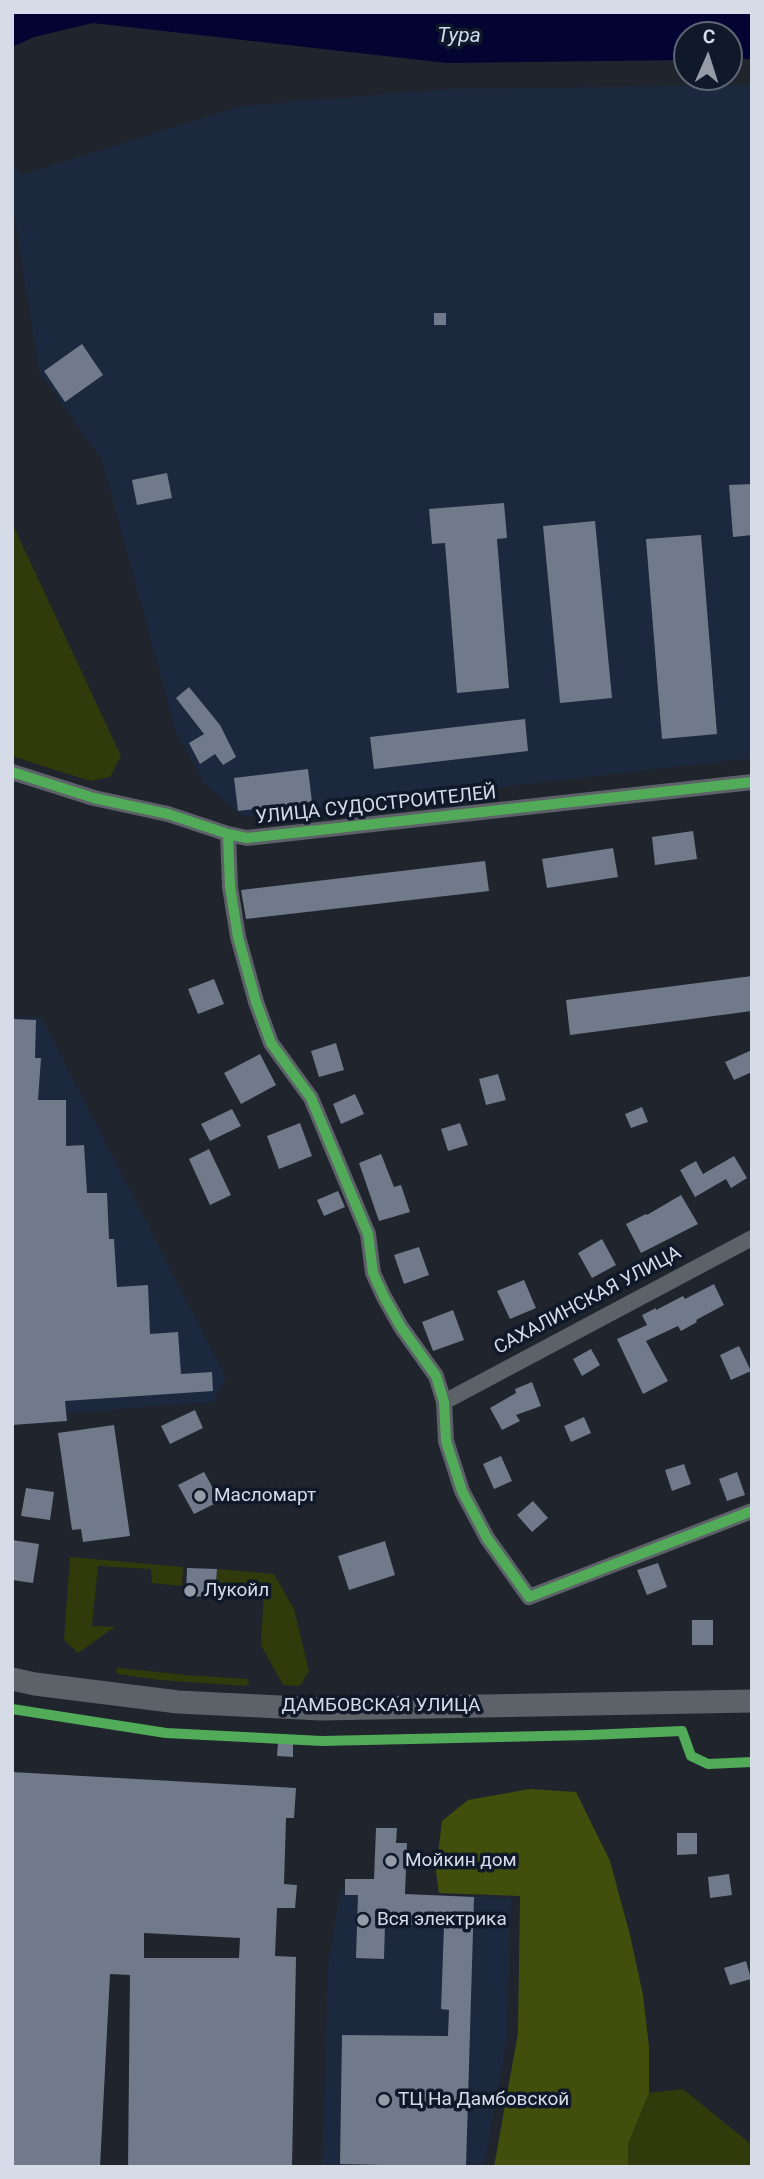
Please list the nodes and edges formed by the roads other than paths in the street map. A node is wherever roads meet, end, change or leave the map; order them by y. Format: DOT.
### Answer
graph roads {
  1 [pos="12,772"];
  2 [pos="752,782"];
  3 [pos="228,834"];
  4 [pos="752,1238"];
  5 [pos="444,1402"];
  6 [pos="752,1511"];
  7 [pos="12,1679"];
  8 [pos="752,1701"];
  1 -- 3 [label="street, УЛИЦА СУДОСТРОИТЕЛЕЙ"];
  2 -- 3 [label="street, УЛИЦА СУДОСТРОИТЕЛЕЙ"];
  3 -- 5 [label="street"];
  4 -- 5 [label="street, САХАЛИНСКАЯ УЛИЦА"];
  5 -- 6 [label="street"];
  7 -- 8 [label="main road, ДАМБОВСКАЯ УЛИЦА"];
}
